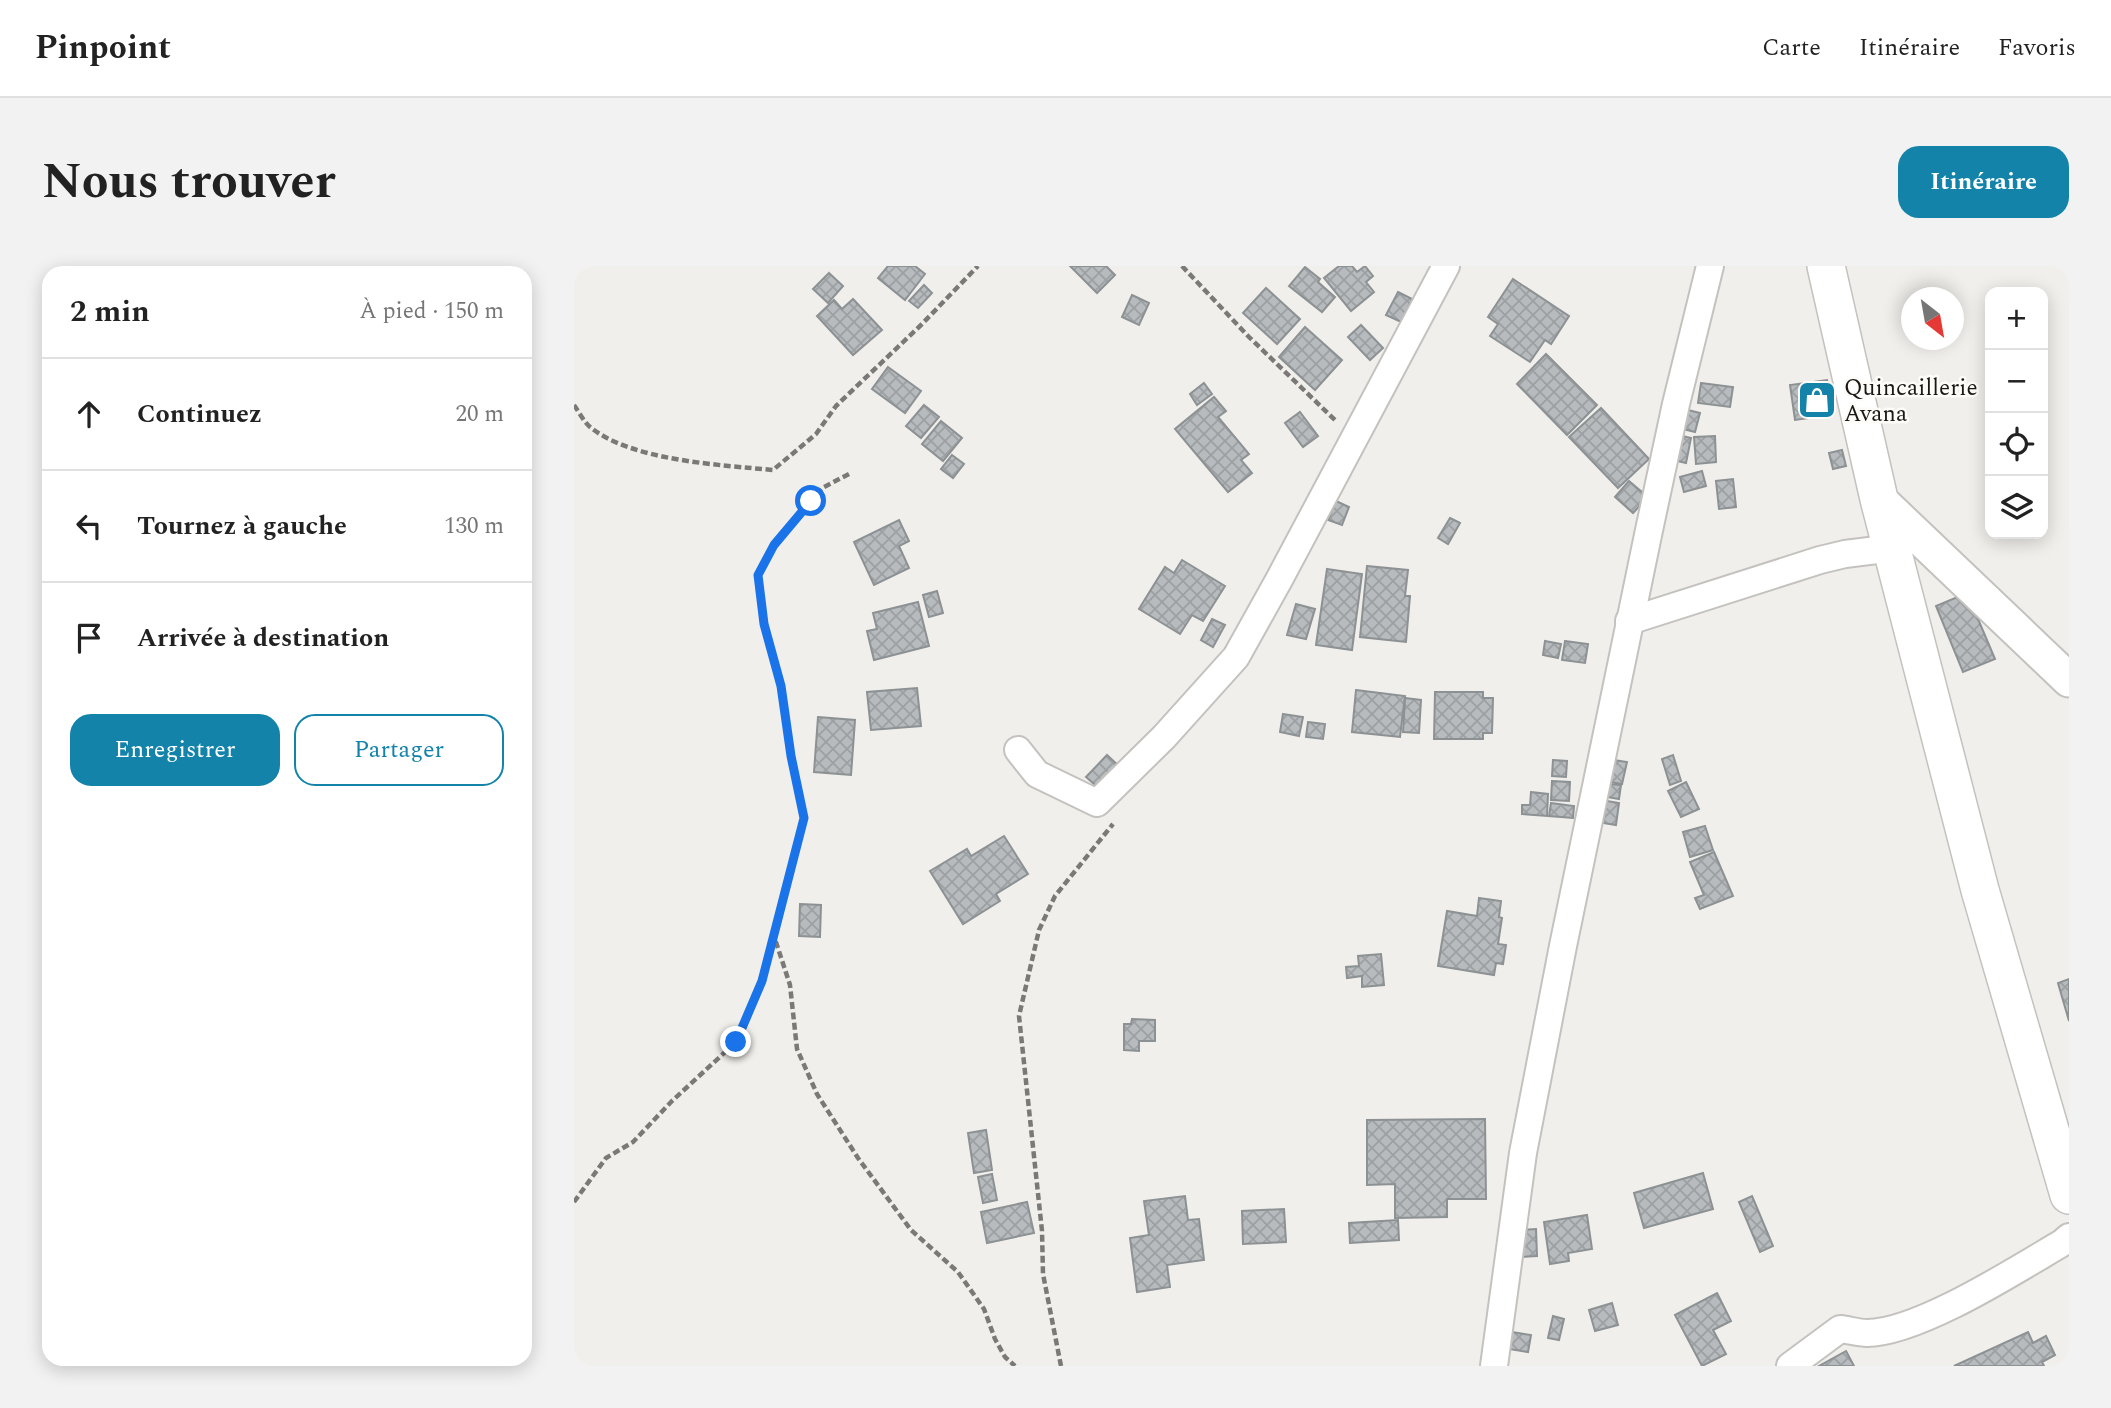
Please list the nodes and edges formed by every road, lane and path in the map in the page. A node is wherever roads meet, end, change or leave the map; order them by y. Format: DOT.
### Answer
graph roads {
  1 [pos="978,266"];
  2 [pos="1182,266"];
  3 [pos="1446,266"];
  4 [pos="1710,266"];
  5 [pos="1826,266"];
  6 [pos="574,405"];
  7 [pos="1354,438"];
  8 [pos="849,474"];
  9 [pos="1879,499"];
  10 [pos="1893,548"];
  11 [pos="1629,621"];
  12 [pos="2069,680"];
  13 [pos="1018,750"];
  14 [pos="1117,820"];
  15 [pos="774,936"];
  16 [pos="2069,1195"];
  17 [pos="574,1202"];
  18 [pos="2069,1237"];
  19 [pos="1015,1366"];
  20 [pos="1061,1366"];
  21 [pos="1494,1366"];
  22 [pos="1790,1366"];
  1 -- 6 [label="path"];
  2 -- 7 [label="path"];
  3 -- 7 [label="street"];
  4 -- 11 [label="street"];
  5 -- 9 [label="main road"];
  7 -- 13 [label="street"];
  8 -- 15 [label="path"];
  9 -- 10 [label="main road"];
  9 -- 12 [label="street"];
  10 -- 11 [label="street"];
  10 -- 16 [label="main road"];
  11 -- 21 [label="street"];
  14 -- 20 [label="path"];
  15 -- 17 [label="path"];
  15 -- 19 [label="path"];
  18 -- 22 [label="street"];
}
